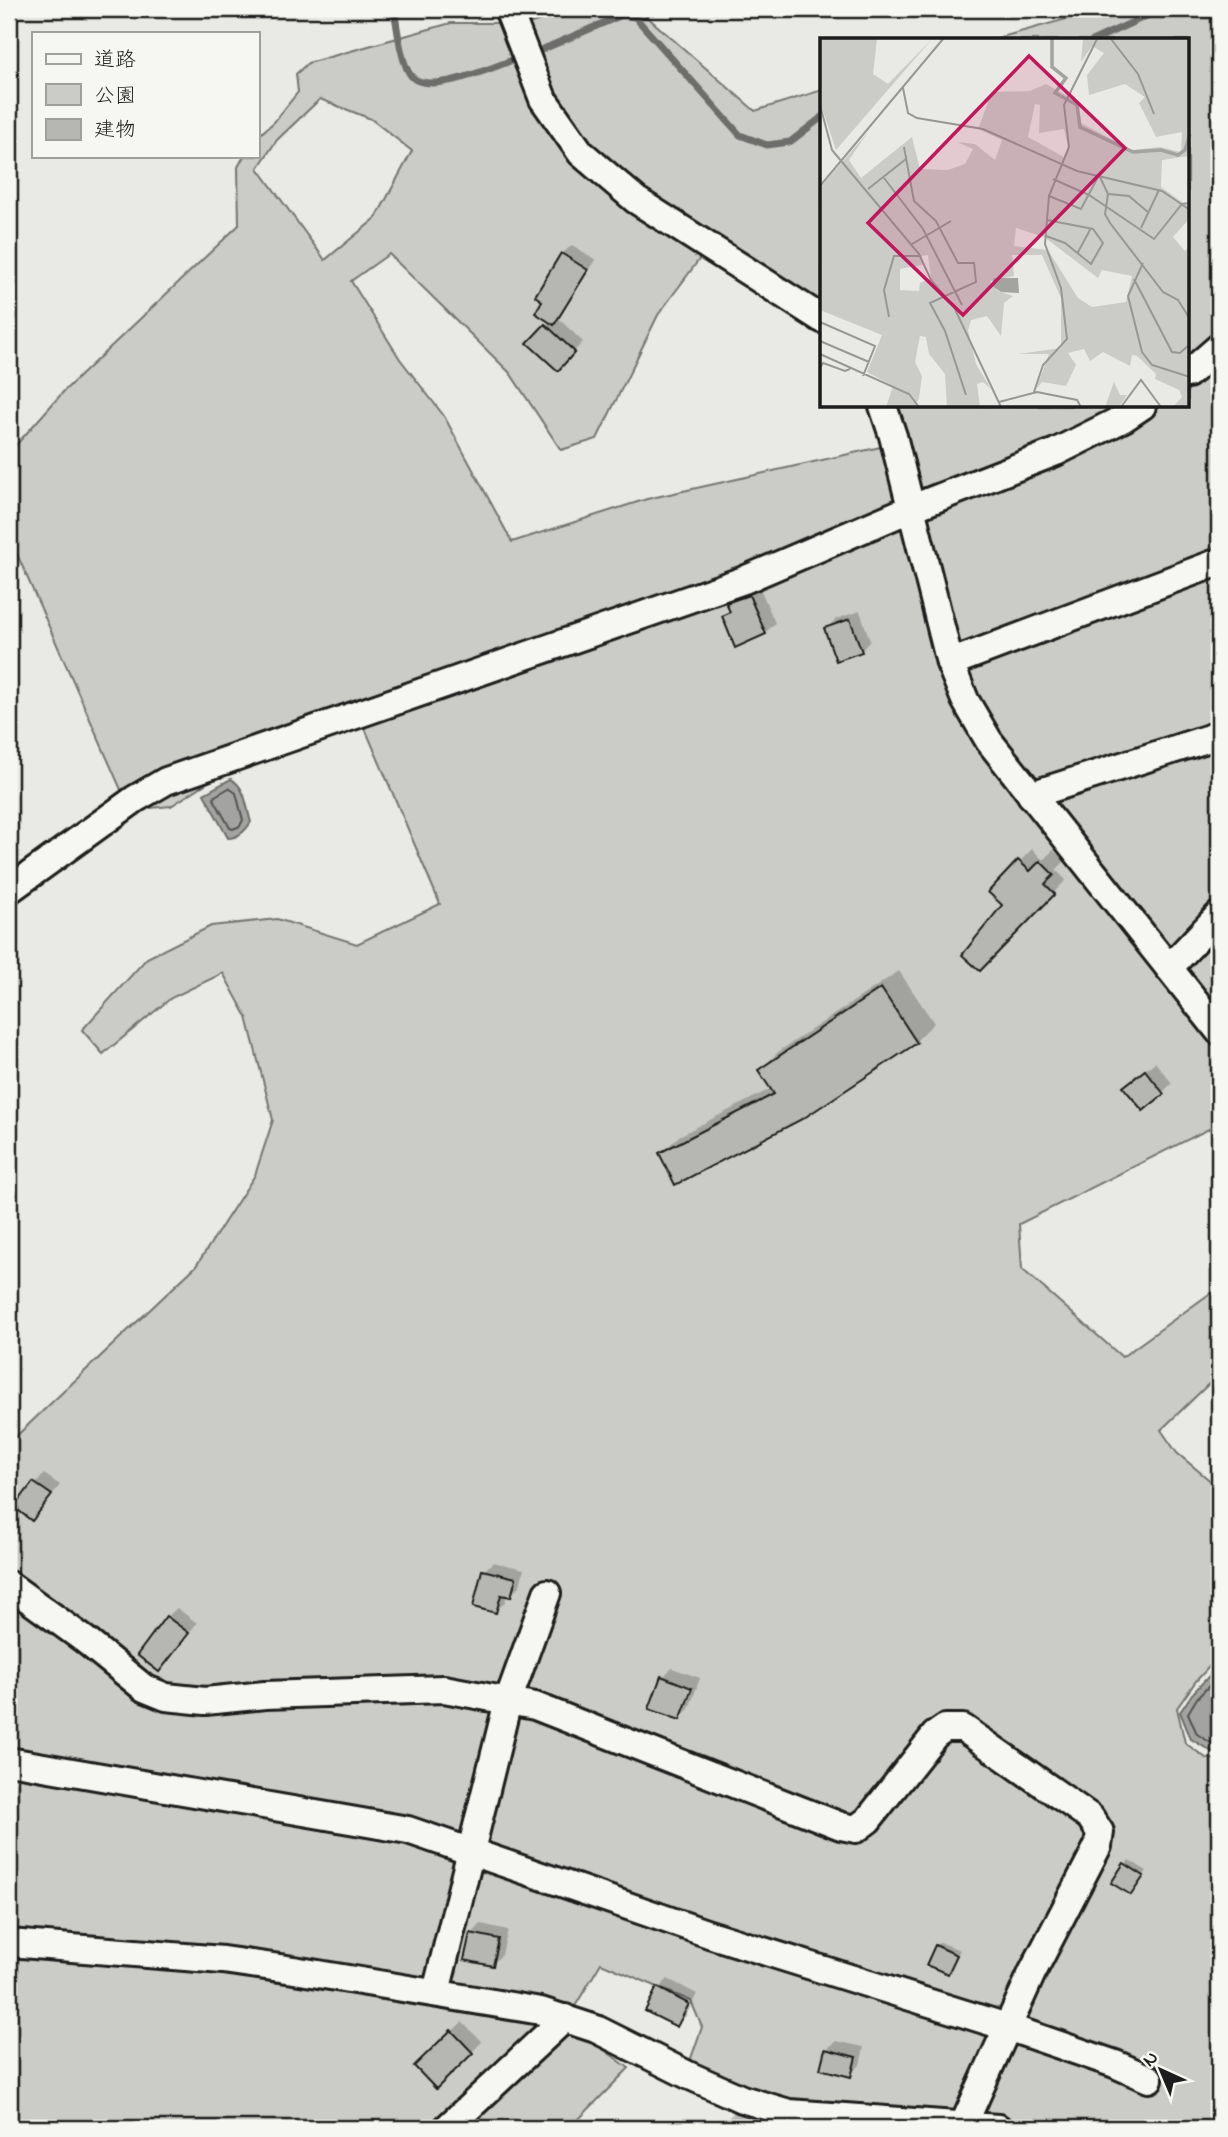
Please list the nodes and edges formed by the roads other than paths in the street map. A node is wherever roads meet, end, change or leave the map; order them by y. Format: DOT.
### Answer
graph roads {
  1 [pos="508,9"];
  2 [pos="820,318"];
  3 [pos="1219,347"];
  4 [pos="1190,372"];
  5 [pos="884,408"];
  6 [pos="1139,408"];
  7 [pos="912,508"];
  8 [pos="1219,562"];
  9 [pos="950,663"];
  10 [pos="1219,735"];
  11 [pos="1031,795"];
  12 [pos="9,890"];
  13 [pos="1219,915"];
  14 [pos="1169,968"];
  15 [pos="1219,1031"];
  16 [pos="9,1585"];
  17 [pos="547,1592"];
  18 [pos="508,1701"];
  19 [pos="9,1761"];
  20 [pos="471,1852"];
  21 [pos="9,1943"];
  22 [pos="436,1992"];
  23 [pos="565,2018"];
  24 [pos="1007,2027"];
  25 [pos="1149,2079"];
  26 [pos="963,2126"];
  27 [pos="447,2128"];
  28 [pos="998,2128"];
  1 -- 2 [label="street"];
  3 -- 4 [label="street"];
  5 -- 7 [label="street"];
  6 -- 7 [label="street"];
  7 -- 9 [label="street"];
  7 -- 12 [label="street"];
  8 -- 9 [label="street"];
  9 -- 11 [label="street"];
  10 -- 11 [label="street"];
  11 -- 14 [label="street"];
  13 -- 14 [label="street"];
  14 -- 15 [label="street"];
  16 -- 18 [label="street"];
  17 -- 18 [label="street"];
  18 -- 20 [label="street"];
  18 -- 24 [label="street"];
  19 -- 20 [label="street"];
  20 -- 22 [label="street"];
  20 -- 24 [label="street"];
  21 -- 22 [label="street"];
  22 -- 23 [label="street"];
  23 -- 26 [label="street"];
  23 -- 27 [label="street"];
  24 -- 25 [label="street"];
  24 -- 26 [label="street"];
  26 -- 28 [label="street"];
}
